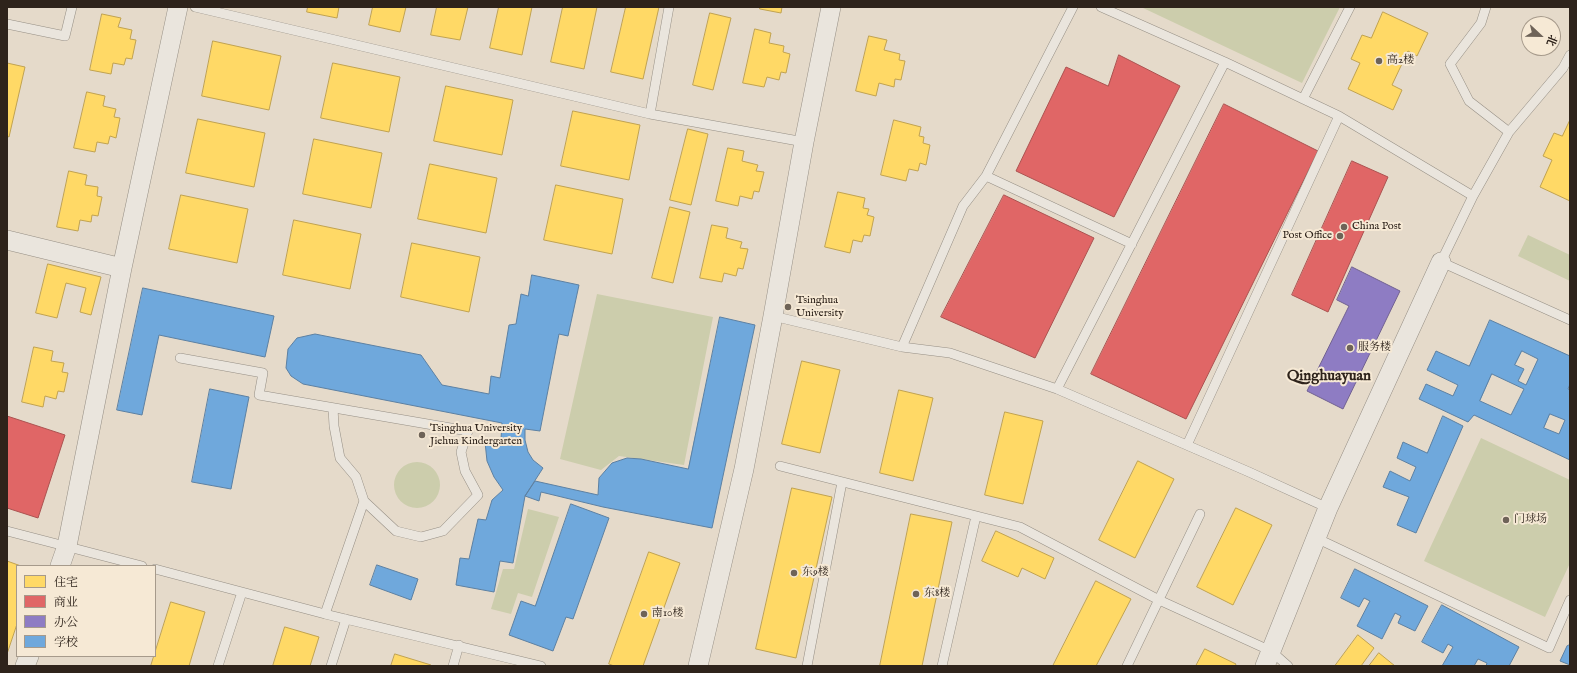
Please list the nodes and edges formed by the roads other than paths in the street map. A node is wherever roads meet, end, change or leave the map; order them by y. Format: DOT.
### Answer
graph roads {
  1 [pos="72,7"];
  2 [pos="178,7"];
  3 [pos="194,7"];
  4 [pos="669,7"];
  5 [pos="831,7"];
  6 [pos="1073,7"];
  7 [pos="1101,7"];
  8 [pos="1350,7"];
  9 [pos="1486,7"];
  10 [pos="7,24"];
  11 [pos="1570,55"];
  12 [pos="1225,62"];
  13 [pos="1304,99"];
  14 [pos="650,114"];
  15 [pos="1339,116"];
  16 [pos="1509,132"];
  17 [pos="804,142"];
  18 [pos="986,176"];
  19 [pos="1473,196"];
  20 [pos="7,240"];
  21 [pos="1132,244"];
  22 [pos="1441,262"];
  23 [pos="122,268"];
  24 [pos="774,316"];
  25 [pos="1570,320"];
  26 [pos="902,347"];
  27 [pos="180,358"];
  28 [pos="1057,389"];
  29 [pos="333,408"];
  30 [pos="1187,445"];
  31 [pos="780,466"];
  32 [pos="842,482"];
  33 [pos="364,501"];
  34 [pos="1328,508"];
  35 [pos="1200,514"];
  36 [pos="976,516"];
  37 [pos="7,531"];
  38 [pos="1316,538"];
  39 [pos="67,546"];
  40 [pos="60,565"];
  41 [pos="138,565"];
  42 [pos="156,569"];
  43 [pos="242,592"];
  44 [pos="1158,600"];
  45 [pos="1570,600"];
  46 [pos="325,614"];
  47 [pos="346,619"];
  48 [pos="460,645"];
  49 [pos="1268,658"];
  50 [pos="218,666"];
  51 [pos="331,666"];
  52 [pos="453,666"];
  53 [pos="541,666"];
  54 [pos="698,666"];
  55 [pos="807,666"];
  56 [pos="942,666"];
  57 [pos="1127,666"];
  58 [pos="1288,666"];
  1 -- 10 [label="lane"];
  2 -- 23 [label="street"];
  3 -- 14 [label="lane"];
  4 -- 14 [label="lane"];
  5 -- 17 [label="street"];
  6 -- 18 [label="lane"];
  7 -- 12 [label="lane"];
  8 -- 13 [label="lane"];
  9 -- 16 [label="lane"];
  11 -- 16 [label="lane"];
  12 -- 13 [label="lane"];
  12 -- 21 [label="lane"];
  13 -- 15 [label="lane"];
  14 -- 17 [label="lane"];
  15 -- 19 [label="lane"];
  15 -- 30 [label="lane"];
  16 -- 19 [label="lane"];
  17 -- 24 [label="street"];
  18 -- 21 [label="lane"];
  18 -- 26 [label="lane"];
  19 -- 22 [label="lane"];
  20 -- 23 [label="street"];
  21 -- 28 [label="lane"];
  22 -- 25 [label="lane"];
  22 -- 34 [label="street"];
  23 -- 39 [label="street"];
  24 -- 26 [label="lane"];
  24 -- 54 [label="street"];
  26 -- 28 [label="lane"];
  27 -- 29 [label="lane"];
  28 -- 30 [label="lane"];
  29 -- 33 [label="lane"];
  29 -- 33 [label="lane"];
  30 -- 34 [label="lane"];
  31 -- 32 [label="lane"];
  32 -- 36 [label="lane"];
  32 -- 55 [label="lane"];
  33 -- 46 [label="lane"];
  34 -- 38 [label="street"];
  35 -- 44 [label="lane"];
  36 -- 44 [label="lane"];
  36 -- 56 [label="lane"];
  37 -- 39 [label="lane"];
  38 -- 45 [label="lane"];
  38 -- 49 [label="street"];
  39 -- 40 [label="street"];
  39 -- 41 [label="lane"];
  42 -- 43 [label="lane"];
  43 -- 46 [label="lane"];
  43 -- 50 [label="lane"];
  44 -- 49 [label="lane"];
  44 -- 57 [label="lane"];
  46 -- 47 [label="lane"];
  47 -- 48 [label="lane"];
  47 -- 51 [label="lane"];
  48 -- 52 [label="lane"];
  48 -- 53 [label="lane"];
  49 -- 58 [label="lane"];
}
